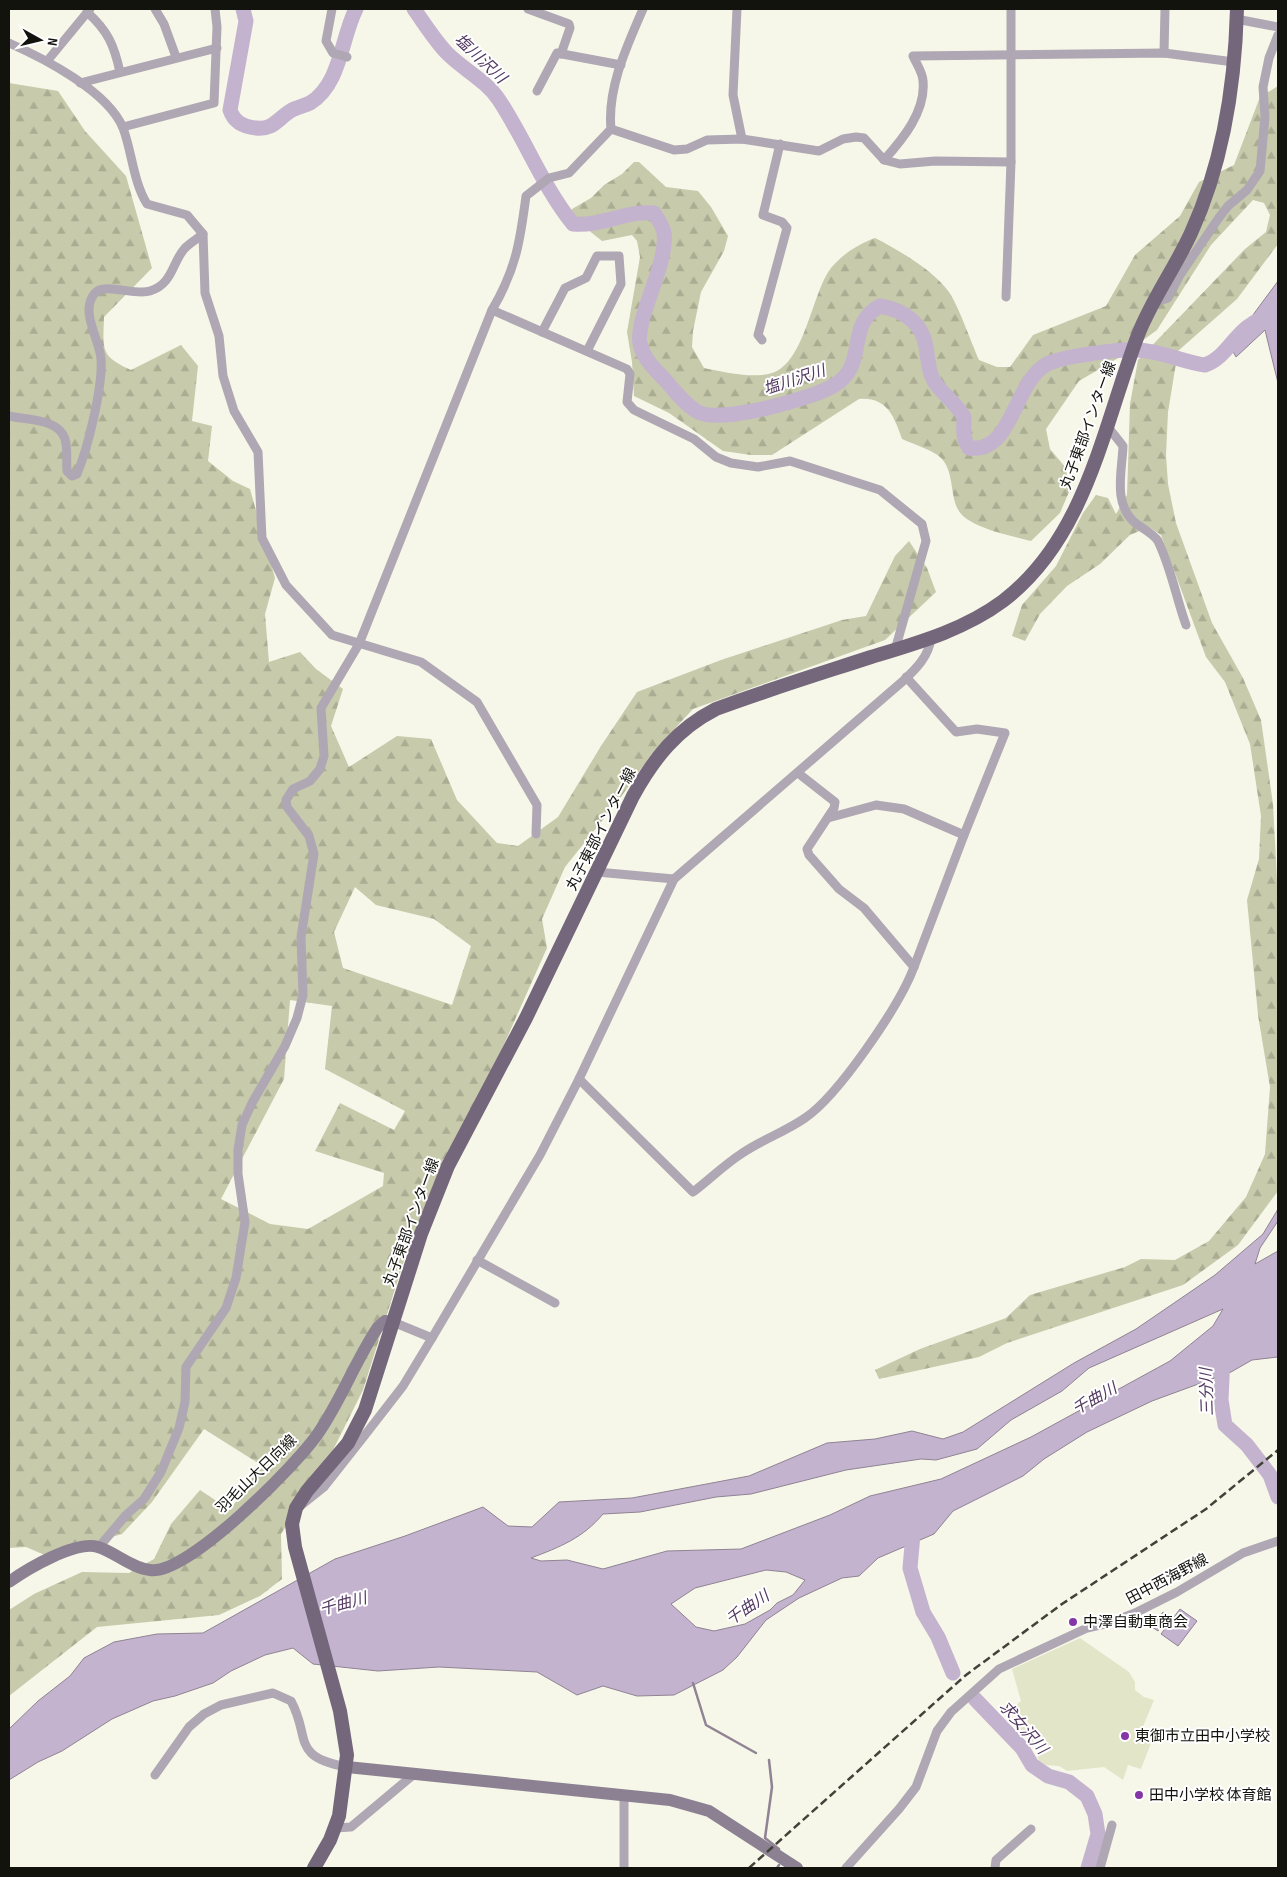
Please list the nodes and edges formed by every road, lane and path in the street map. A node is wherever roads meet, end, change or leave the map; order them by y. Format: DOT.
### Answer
graph roads {
  1 [pos="155,9"];
  2 [pos="215,9"];
  3 [pos="332,9"];
  4 [pos="528,9"];
  5 [pos="643,9"];
  6 [pos="737,9"];
  7 [pos="1011,9"];
  8 [pos="1165,9"];
  9 [pos="89,10"];
  10 [pos="1236,14"];
  11 [pos="1278,27"];
  12 [pos="1278,35"];
  13 [pos="9,43"];
  14 [pos="217,48"];
  15 [pos="1164,53"];
  16 [pos="561,54"];
  17 [pos="1010,54"];
  18 [pos="176,57"];
  19 [pos="347,57"];
  20 [pos="48,60"];
  21 [pos="1234,62"];
  22 [pos="621,66"];
  23 [pos="120,72"];
  24 [pos="80,82"];
  25 [pos="537,91"];
  26 [pos="122,127"];
  27 [pos="611,130"];
  28 [pos="742,139"];
  29 [pos="780,144"];
  30 [pos="884,160"];
  31 [pos="1011,162"];
  32 [pos="203,234"];
  33 [pos="1006,297"];
  34 [pos="1154,300"];
  35 [pos="492,310"];
  36 [pos="542,332"];
  37 [pos="762,340"];
  38 [pos="587,351"];
  39 [pos="9,416"];
  40 [pos="1108,426"];
  41 [pos="1186,625"];
  42 [pos="931,638"];
  43 [pos="359,644"];
  44 [pos="894,650"];
  45 [pos="906,677"];
  46 [pos="798,773"];
  47 [pos="828,818"];
  48 [pos="536,834"];
  49 [pos="964,835"];
  50 [pos="597,872"];
  51 [pos="674,879"];
  52 [pos="914,968"];
  53 [pos="579,1080"];
  54 [pos="477,1260"];
  55 [pos="555,1303"];
  56 [pos="393,1322"];
  57 [pos="432,1338"];
  58 [pos="296,1508"];
  59 [pos="1278,1541"];
  60 [pos="99,1547"];
  61 [pos="9,1582"];
  62 [pos="347,1767"];
  63 [pos="155,1775"];
  64 [pos="413,1775"];
  65 [pos="624,1795"];
  66 [pos="1112,1825"];
  67 [pos="334,1828"];
  68 [pos="1031,1829"];
  69 [pos="314,1868"];
  70 [pos="624,1868"];
  71 [pos="796,1868"];
  72 [pos="846,1868"];
  73 [pos="995,1868"];
  74 [pos="1100,1868"];
  1 -- 18 [label="street"];
  2 -- 14 [label="street"];
  3 -- 19 [label="street"];
  4 -- 16 [label="street"];
  5 -- 22 [label="street"];
  6 -- 28 [label="street"];
  7 -- 17 [label="street"];
  8 -- 15 [label="street"];
  9 -- 20 [label="street"];
  9 -- 23 [label="street"];
  10 -- 11 [label="street"];
  10 -- 21 [label="main road, 丸子東部インター線"];
  12 -- 34 [label="street"];
  13 -- 20 [label="street"];
  14 -- 18 [label="street"];
  14 -- 26 [label="street"];
  15 -- 17 [label="street"];
  15 -- 21 [label="street"];
  16 -- 22 [label="street"];
  16 -- 25 [label="street"];
  17 -- 30 [label="street"];
  17 -- 31 [label="street"];
  18 -- 23 [label="street"];
  20 -- 24 [label="street"];
  21 -- 34 [label="main road, 丸子東部インター線"];
  22 -- 27 [label="street"];
  23 -- 24 [label="street"];
  24 -- 26 [label="street"];
  26 -- 32 [label="street"];
  27 -- 28 [label="street"];
  27 -- 35 [label="street"];
  28 -- 29 [label="street"];
  29 -- 30 [label="street"];
  29 -- 37 [label="street"];
  30 -- 31 [label="street"];
  31 -- 33 [label="street"];
  32 -- 39 [label="street"];
  32 -- 43 [label="street"];
  34 -- 40 [label="main road, 丸子東部インター線"];
  35 -- 36 [label="street"];
  35 -- 43 [label="street"];
  36 -- 38 [label="street"];
  36 -- 38 [label="street"];
  38 -- 44 [label="street"];
  40 -- 41 [label="street"];
  40 -- 42 [label="main road, 丸子東部インター線"];
  42 -- 44 [label="main road, 丸子東部インター線"];
  42 -- 45 [label="street"];
  43 -- 48 [label="street"];
  43 -- 60 [label="street"];
  44 -- 50 [label="main road, 丸子東部インター線"];
  45 -- 46 [label="street"];
  45 -- 49 [label="street"];
  46 -- 47 [label="street"];
  46 -- 51 [label="street"];
  47 -- 49 [label="street"];
  47 -- 52 [label="street"];
  49 -- 52 [label="street"];
  50 -- 51 [label="street"];
  50 -- 56 [label="main road, 丸子東部インター線"];
  51 -- 53 [label="street"];
  52 -- 53 [label="street"];
  53 -- 54 [label="street"];
  54 -- 55 [label="street"];
  54 -- 57 [label="street"];
  56 -- 57 [label="street"];
  56 -- 58 [label="main road, 丸子東部インター線"];
  56 -- 60 [label="main road, 羽毛山大日向線"];
  57 -- 58 [label="street"];
  58 -- 62 [label="main road, 丸子東部インター線"];
  59 -- 72 [label="street, 田中西海野線"];
  60 -- 61 [label="main road"];
  62 -- 63 [label="street"];
  62 -- 64 [label="main road"];
  62 -- 67 [label="main road, 丸子東部インター線"];
  64 -- 65 [label="main road"];
  64 -- 67 [label="street"];
  65 -- 70 [label="street"];
  65 -- 71 [label="main road"];
  66 -- 74 [label="street"];
  67 -- 69 [label="main road, 丸子東部インター線"];
  68 -- 73 [label="street"];
}
